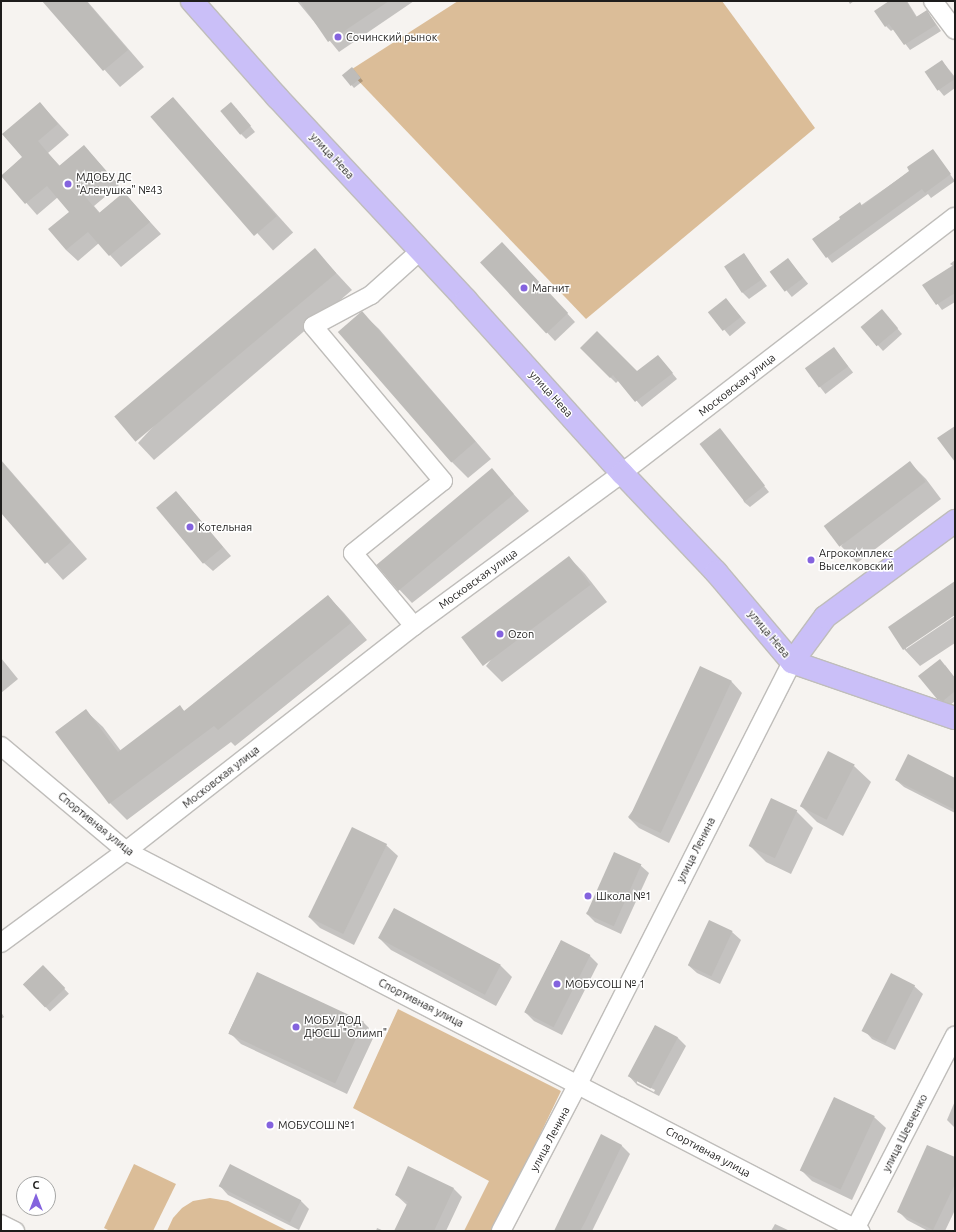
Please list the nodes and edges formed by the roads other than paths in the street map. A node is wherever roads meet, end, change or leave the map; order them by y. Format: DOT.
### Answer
graph roads {
  1 [pos="192,1"];
  2 [pos="938,3"];
  3 [pos="955,30"];
  4 [pos="955,217"];
  5 [pos="420,251"];
  6 [pos="622,473"];
  7 [pos="955,521"];
  8 [pos="414,626"];
  9 [pos="792,662"];
  10 [pos="955,718"];
  11 [pos="1,746"];
  12 [pos="126,851"];
  13 [pos="1,943"];
  14 [pos="955,1035"];
  15 [pos="578,1084"];
  16 [pos="1,1224"];
  17 [pos="856,1230"];
  18 [pos="15,1231"];
  19 [pos="501,1231"];
  1 -- 5 [label="main road, улица Нева"];
  2 -- 3 [label="street"];
  4 -- 6 [label="street, Московская улица"];
  5 -- 6 [label="main road, улица Нева"];
  5 -- 8 [label="street"];
  6 -- 8 [label="street, Московская улица"];
  6 -- 9 [label="main road, улица Нева"];
  7 -- 9 [label="main road, улица Ленина"];
  8 -- 12 [label="street, Московская улица"];
  9 -- 10 [label="main road, улица Нева"];
  9 -- 15 [label="street, улица Ленина"];
  11 -- 12 [label="street, Спортивная улица"];
  12 -- 13 [label="street, Московская улица"];
  12 -- 15 [label="street, Спортивная улица"];
  14 -- 17 [label="street, улица Шевченко"];
  15 -- 17 [label="street, Спортивная улица"];
  15 -- 19 [label="street, улица Ленина"];
  16 -- 18 [label="street"];
}
